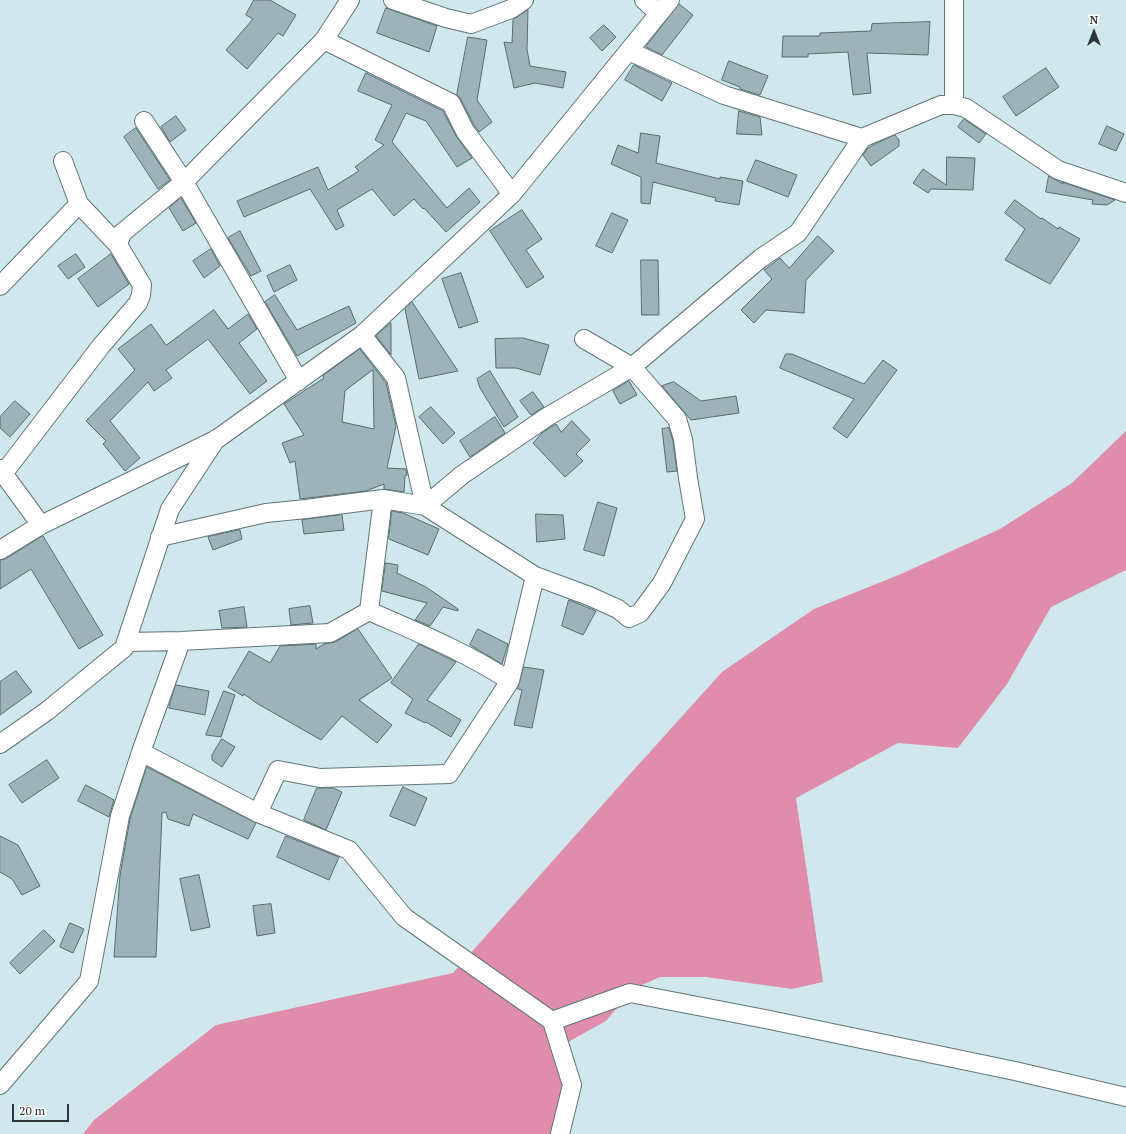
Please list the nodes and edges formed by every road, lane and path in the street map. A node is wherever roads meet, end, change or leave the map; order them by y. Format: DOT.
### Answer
graph roads {
  1 [pos="350,0"];
  2 [pos="393,0"];
  3 [pos="524,0"];
  4 [pos="644,0"];
  5 [pos="954,0"];
  6 [pos="664,7"];
  7 [pos="324,40"];
  8 [pos="629,51"];
  9 [pos="954,105"];
  10 [pos="144,121"];
  11 [pos="862,138"];
  12 [pos="63,161"];
  13 [pos="184,182"];
  14 [pos="1126,193"];
  15 [pos="512,194"];
  16 [pos="79,204"];
  17 [pos="118,244"];
  18 [pos="0,286"];
  19 [pos="362,335"];
  20 [pos="584,339"];
  21 [pos="632,367"];
  22 [pos="299,381"];
  23 [pos="217,439"];
  24 [pos="2,472"];
  25 [pos="383,499"];
  26 [pos="425,506"];
  27 [pos="40,524"];
  28 [pos="160,537"];
  29 [pos="0,550"];
  30 [pos="535,576"];
  31 [pos="369,611"];
  32 [pos="181,641"];
  33 [pos="126,642"];
  34 [pos="510,681"];
  35 [pos="0,744"];
  36 [pos="141,752"];
  37 [pos="258,813"];
  38 [pos="552,1021"];
  39 [pos="0,1085"];
  40 [pos="1126,1097"];
  41 [pos="560,1134"];
  1 -- 7 [label="street"];
  2 -- 3 [label="street"];
  4 -- 6 [label="street"];
  5 -- 9 [label="street"];
  6 -- 8 [label="street"];
  7 -- 13 [label="street"];
  7 -- 15 [label="street"];
  8 -- 11 [label="street"];
  8 -- 15 [label="street"];
  9 -- 11 [label="street"];
  9 -- 14 [label="street"];
  10 -- 13 [label="street"];
  11 -- 21 [label="street"];
  12 -- 16 [label="street"];
  13 -- 17 [label="street"];
  13 -- 22 [label="street"];
  15 -- 19 [label="street"];
  16 -- 17 [label="street"];
  16 -- 18 [label="street"];
  17 -- 24 [label="street"];
  19 -- 22 [label="street"];
  19 -- 26 [label="street"];
  20 -- 21 [label="street"];
  21 -- 26 [label="street"];
  21 -- 30 [label="street"];
  22 -- 23 [label="street"];
  23 -- 27 [label="street"];
  23 -- 28 [label="street"];
  24 -- 27 [label="street"];
  25 -- 26 [label="street"];
  25 -- 28 [label="street"];
  25 -- 31 [label="street"];
  26 -- 30 [label="street"];
  27 -- 29 [label="street"];
  28 -- 33 [label="street"];
  30 -- 34 [label="street"];
  31 -- 32 [label="street"];
  31 -- 34 [label="street"];
  32 -- 33 [label="street"];
  32 -- 36 [label="street"];
  33 -- 35 [label="street"];
  34 -- 37 [label="street"];
  36 -- 37 [label="street"];
  36 -- 39 [label="street"];
  37 -- 38 [label="street"];
  38 -- 40 [label="street"];
  38 -- 41 [label="street"];
}
